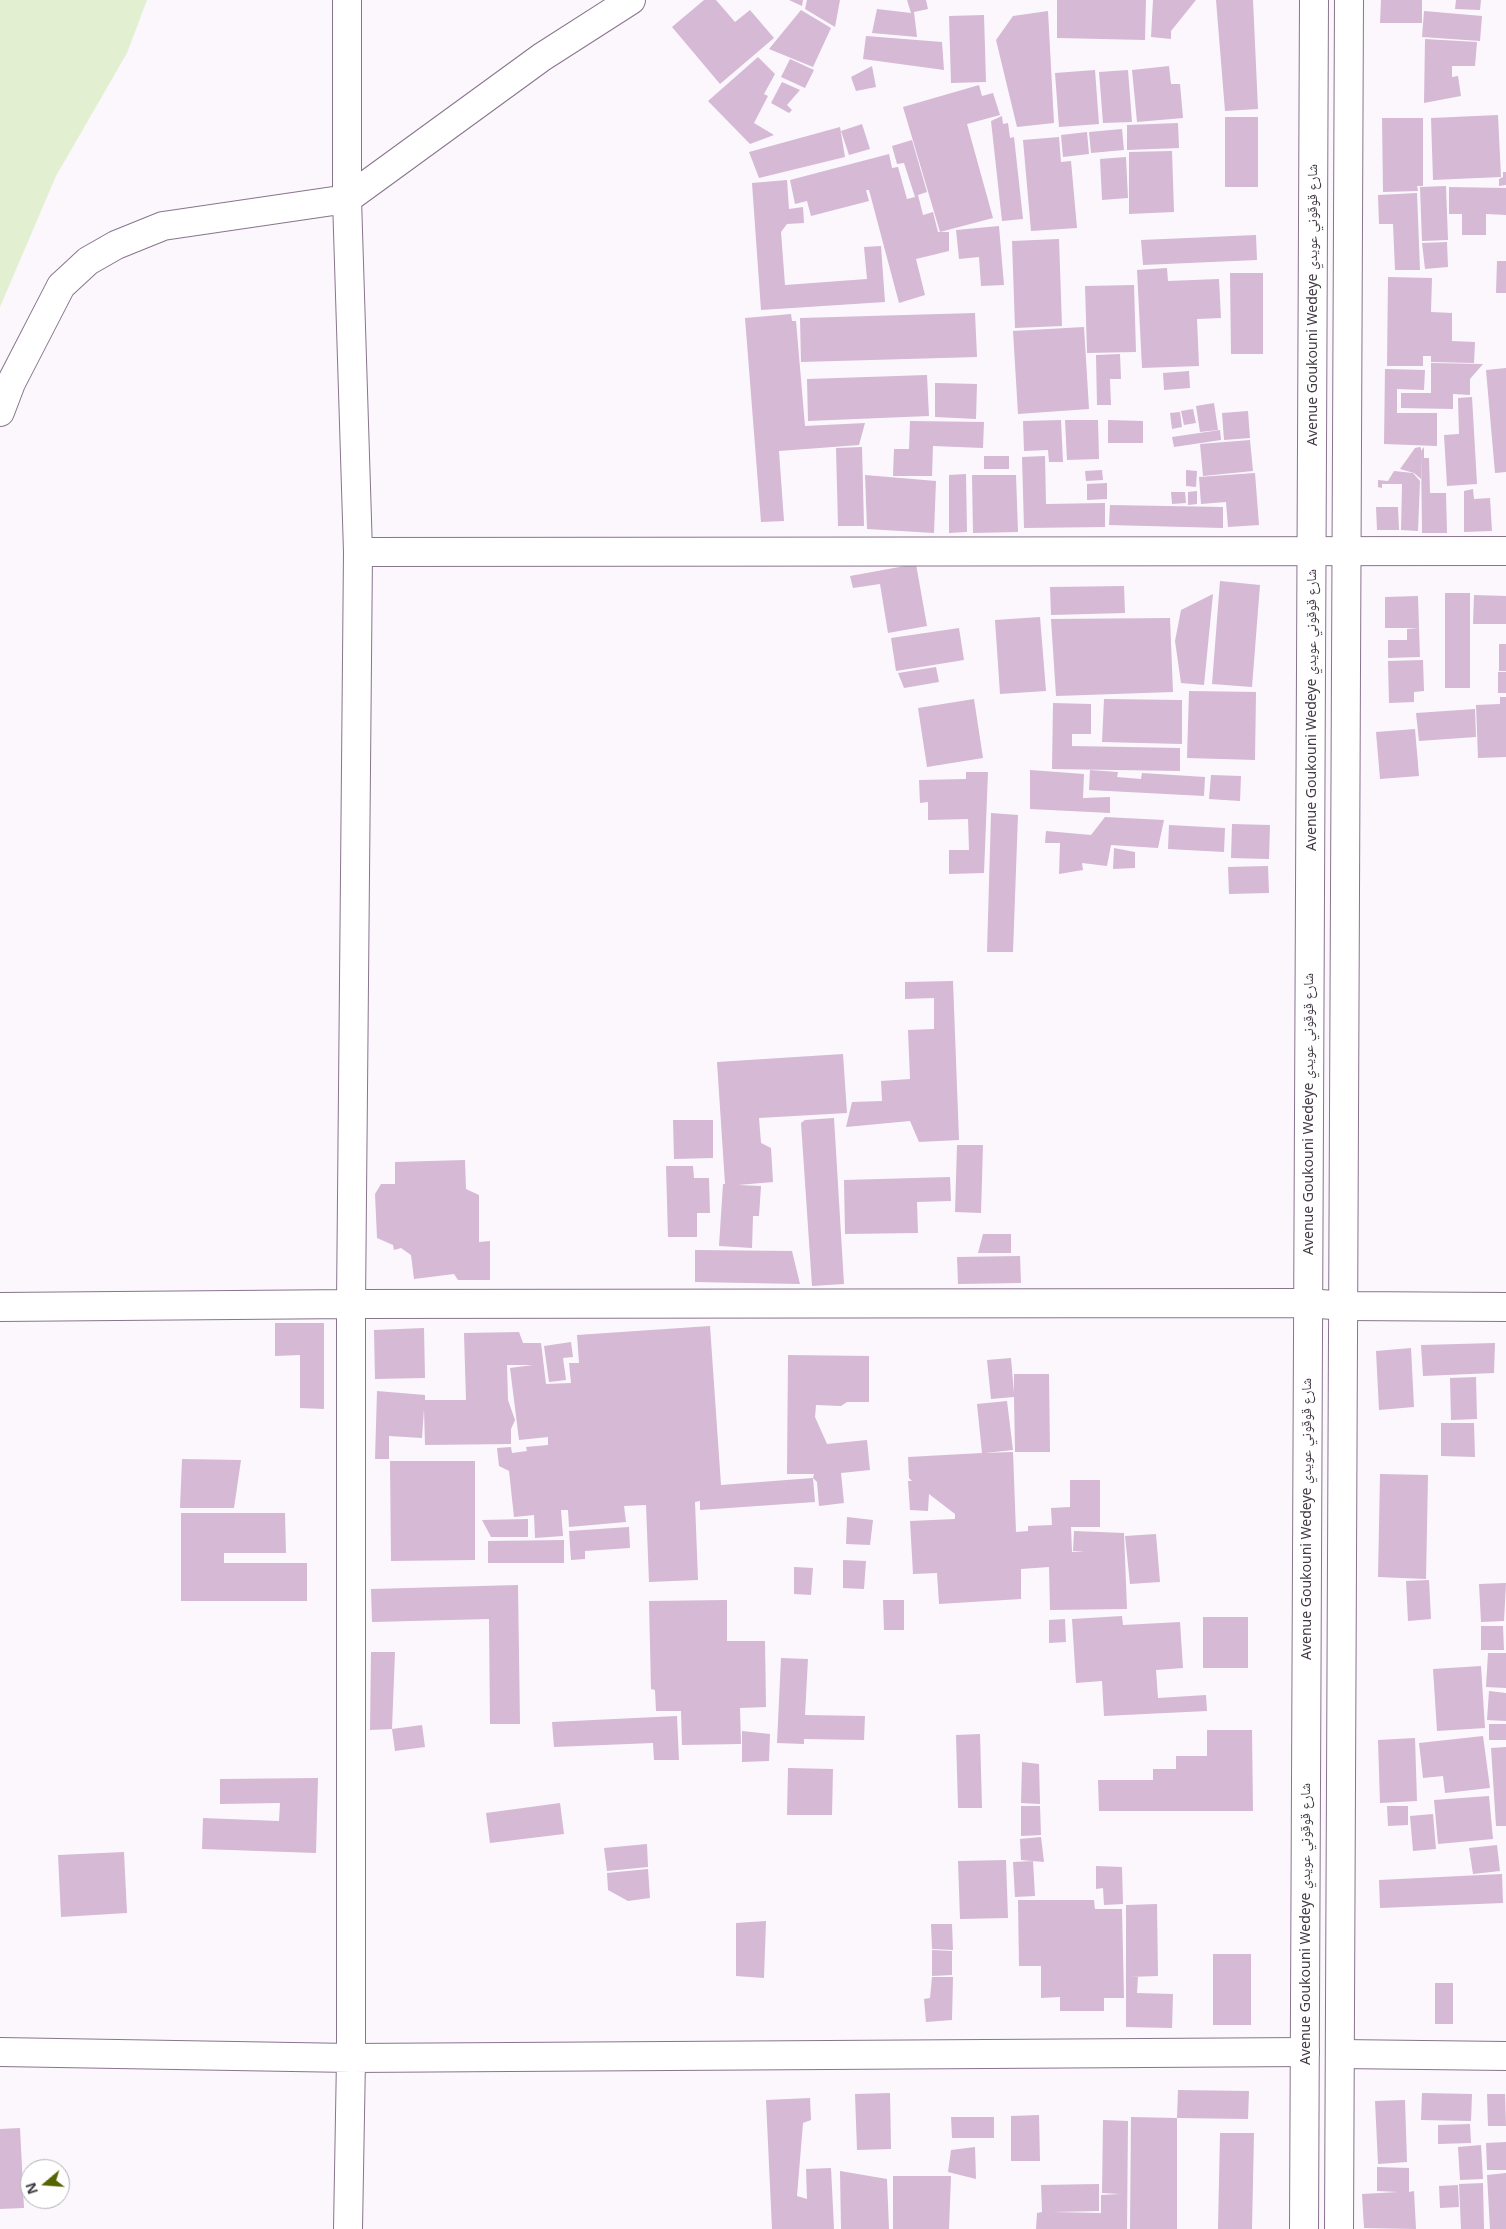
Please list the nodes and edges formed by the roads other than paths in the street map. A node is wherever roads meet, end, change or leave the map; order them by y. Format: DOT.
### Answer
graph roads {
  1 [pos="346,0"];
  2 [pos="631,0"];
  3 [pos="1314,0"];
  4 [pos="1349,0"];
  5 [pos="347,199"];
  6 [pos="0,412"];
  7 [pos="1313,551"];
  8 [pos="1346,551"];
  9 [pos="1506,551"];
  10 [pos="358,552"];
  11 [pos="1308,1303"];
  12 [pos="351,1304"];
  13 [pos="1345,1306"];
  14 [pos="0,1307"];
  15 [pos="1506,1307"];
  16 [pos="0,2052"];
  17 [pos="1305,2052"];
  18 [pos="1340,2054"];
  19 [pos="1506,2056"];
  20 [pos="351,2058"];
  21 [pos="348,2229"];
  22 [pos="1304,2229"];
  23 [pos="1340,2229"];
  1 -- 5 [label="street"];
  2 -- 5 [label="street"];
  3 -- 7 [label="street, Avenue Goukouni Wedeye شارع قوقوني عويدي"];
  4 -- 8 [label="street"];
  5 -- 6 [label="street"];
  5 -- 10 [label="street"];
  7 -- 8 [label="street"];
  7 -- 10 [label="street"];
  7 -- 11 [label="street, Avenue Goukouni Wedeye شارع قوقوني عويدي"];
  8 -- 9 [label="street"];
  8 -- 13 [label="street"];
  10 -- 12 [label="street"];
  11 -- 12 [label="street"];
  11 -- 13 [label="street"];
  11 -- 17 [label="street, Avenue Goukouni Wedeye شارع قوقوني عويدي"];
  12 -- 14 [label="street"];
  12 -- 20 [label="street"];
  13 -- 15 [label="street"];
  13 -- 18 [label="street"];
  16 -- 20 [label="street"];
  17 -- 20 [label="street"];
  17 -- 22 [label="street, Avenue Goukouni Wedeye شارع قوقوني عويدي"];
  18 -- 19 [label="street"];
  18 -- 23 [label="street"];
  20 -- 21 [label="street"];
}
